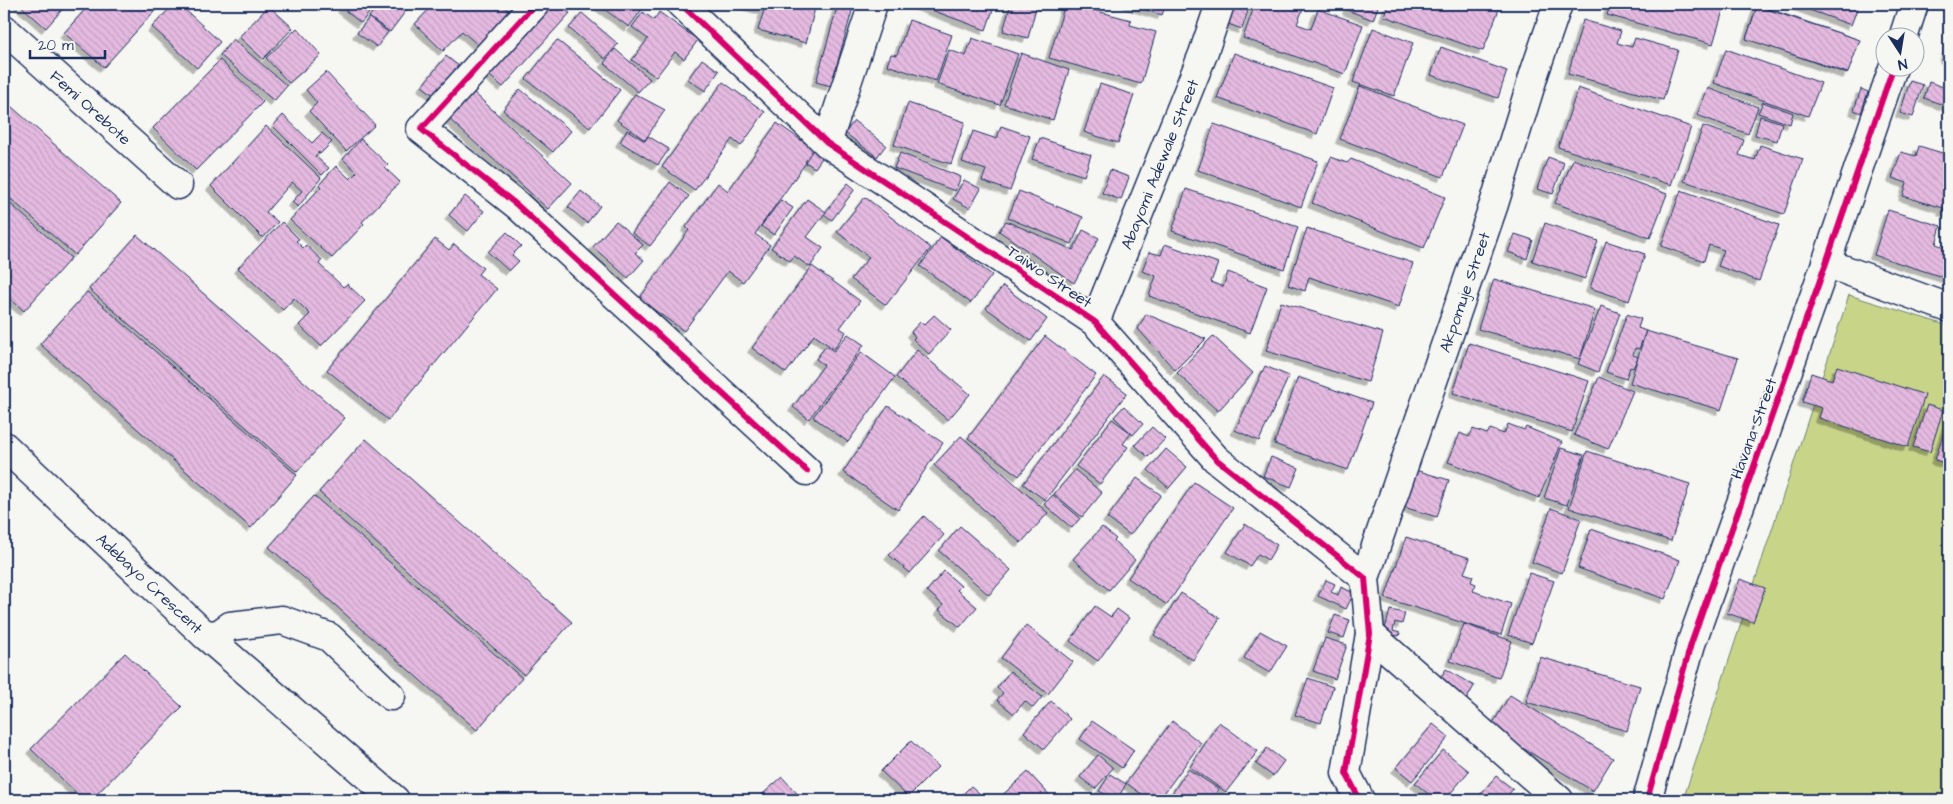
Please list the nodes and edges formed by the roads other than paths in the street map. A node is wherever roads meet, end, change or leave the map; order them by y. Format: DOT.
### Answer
graph roads {
  1 [pos="535,4"];
  2 [pos="681,4"];
  3 [pos="873,4"];
  4 [pos="1220,4"];
  5 [pos="1558,4"];
  6 [pos="1914,4"];
  7 [pos="1906,28"];
  8 [pos="4,29"];
  9 [pos="1889,78"];
  10 [pos="827,143"];
  11 [pos="178,185"];
  12 [pos="1826,263"];
  13 [pos="1949,308"];
  14 [pos="1095,322"];
  15 [pos="4,446"];
  16 [pos="807,471"];
  17 [pos="1365,578"];
  18 [pos="1370,634"];
  19 [pos="205,635"];
  20 [pos="392,696"];
  21 [pos="395,800"];
  22 [pos="1360,800"];
  23 [pos="1559,800"];
  24 [pos="1647,800"];
  1 -- 16 [label="street"];
  2 -- 10 [label="street, Taiwo Street"];
  3 -- 10 [label="street"];
  4 -- 14 [label="street, Abayomi Adewale Street"];
  5 -- 17 [label="street, Akpomuje Street"];
  6 -- 7 [label="street"];
  8 -- 11 [label="street, Femi Orebote"];
  9 -- 12 [label="street, Havana Street"];
  10 -- 14 [label="street, Taiwo Street"];
  12 -- 13 [label="street"];
  12 -- 24 [label="street, Havana Street"];
  14 -- 17 [label="street, Taiwo Street"];
  15 -- 19 [label="street, Adebayo Crescent"];
  17 -- 18 [label="street"];
  18 -- 22 [label="street"];
  18 -- 23 [label="street"];
  19 -- 20 [label="street, Adebayo Crescent"];
  19 -- 21 [label="street"];
}
